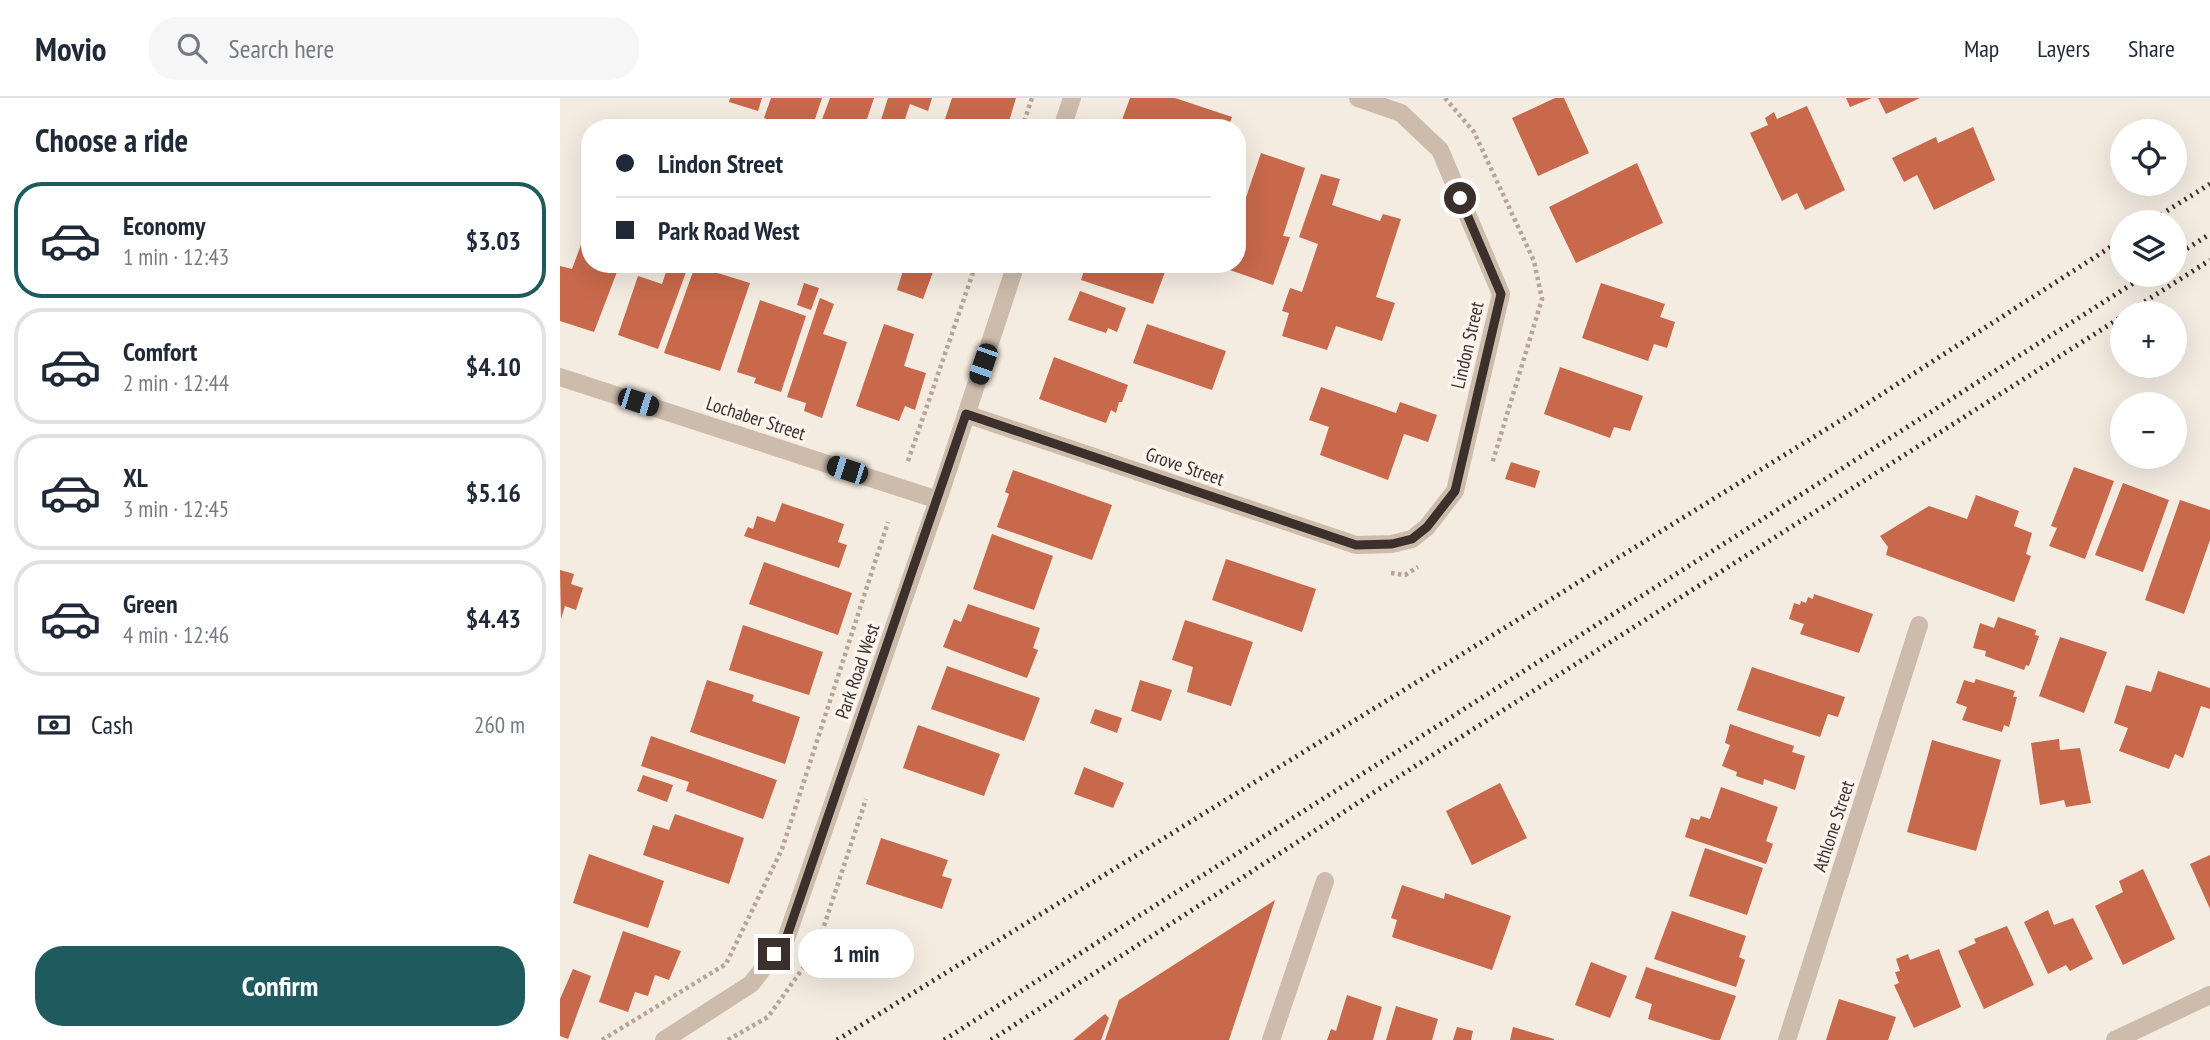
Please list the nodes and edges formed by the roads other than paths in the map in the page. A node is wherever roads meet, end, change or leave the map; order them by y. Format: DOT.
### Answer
graph roads {
  1 [pos="1072,98"];
  2 [pos="1358,98"];
  3 [pos="1065,119"];
  4 [pos="1013,273"];
  5 [pos="560,377"];
  6 [pos="966,414"];
  7 [pos="938,500"];
  8 [pos="1392,544"];
  9 [pos="1919,625"];
  10 [pos="1325,881"];
  11 [pos="2210,995"];
  12 [pos="664,1040"];
  13 [pos="1271,1040"];
  14 [pos="1787,1040"];
  15 [pos="2115,1040"];
  1 -- 3 [label="street"];
  2 -- 8 [label="street, Lindon Street"];
  4 -- 6 [label="street, Park Road West"];
  5 -- 7 [label="street, Lochaber Street"];
  6 -- 7 [label="street, Park Road West"];
  6 -- 8 [label="street, Grove Street"];
  7 -- 12 [label="street, Park Road West"];
  9 -- 14 [label="street, Athlone Street"];
  10 -- 13 [label="street"];
  11 -- 15 [label="street"];
}
